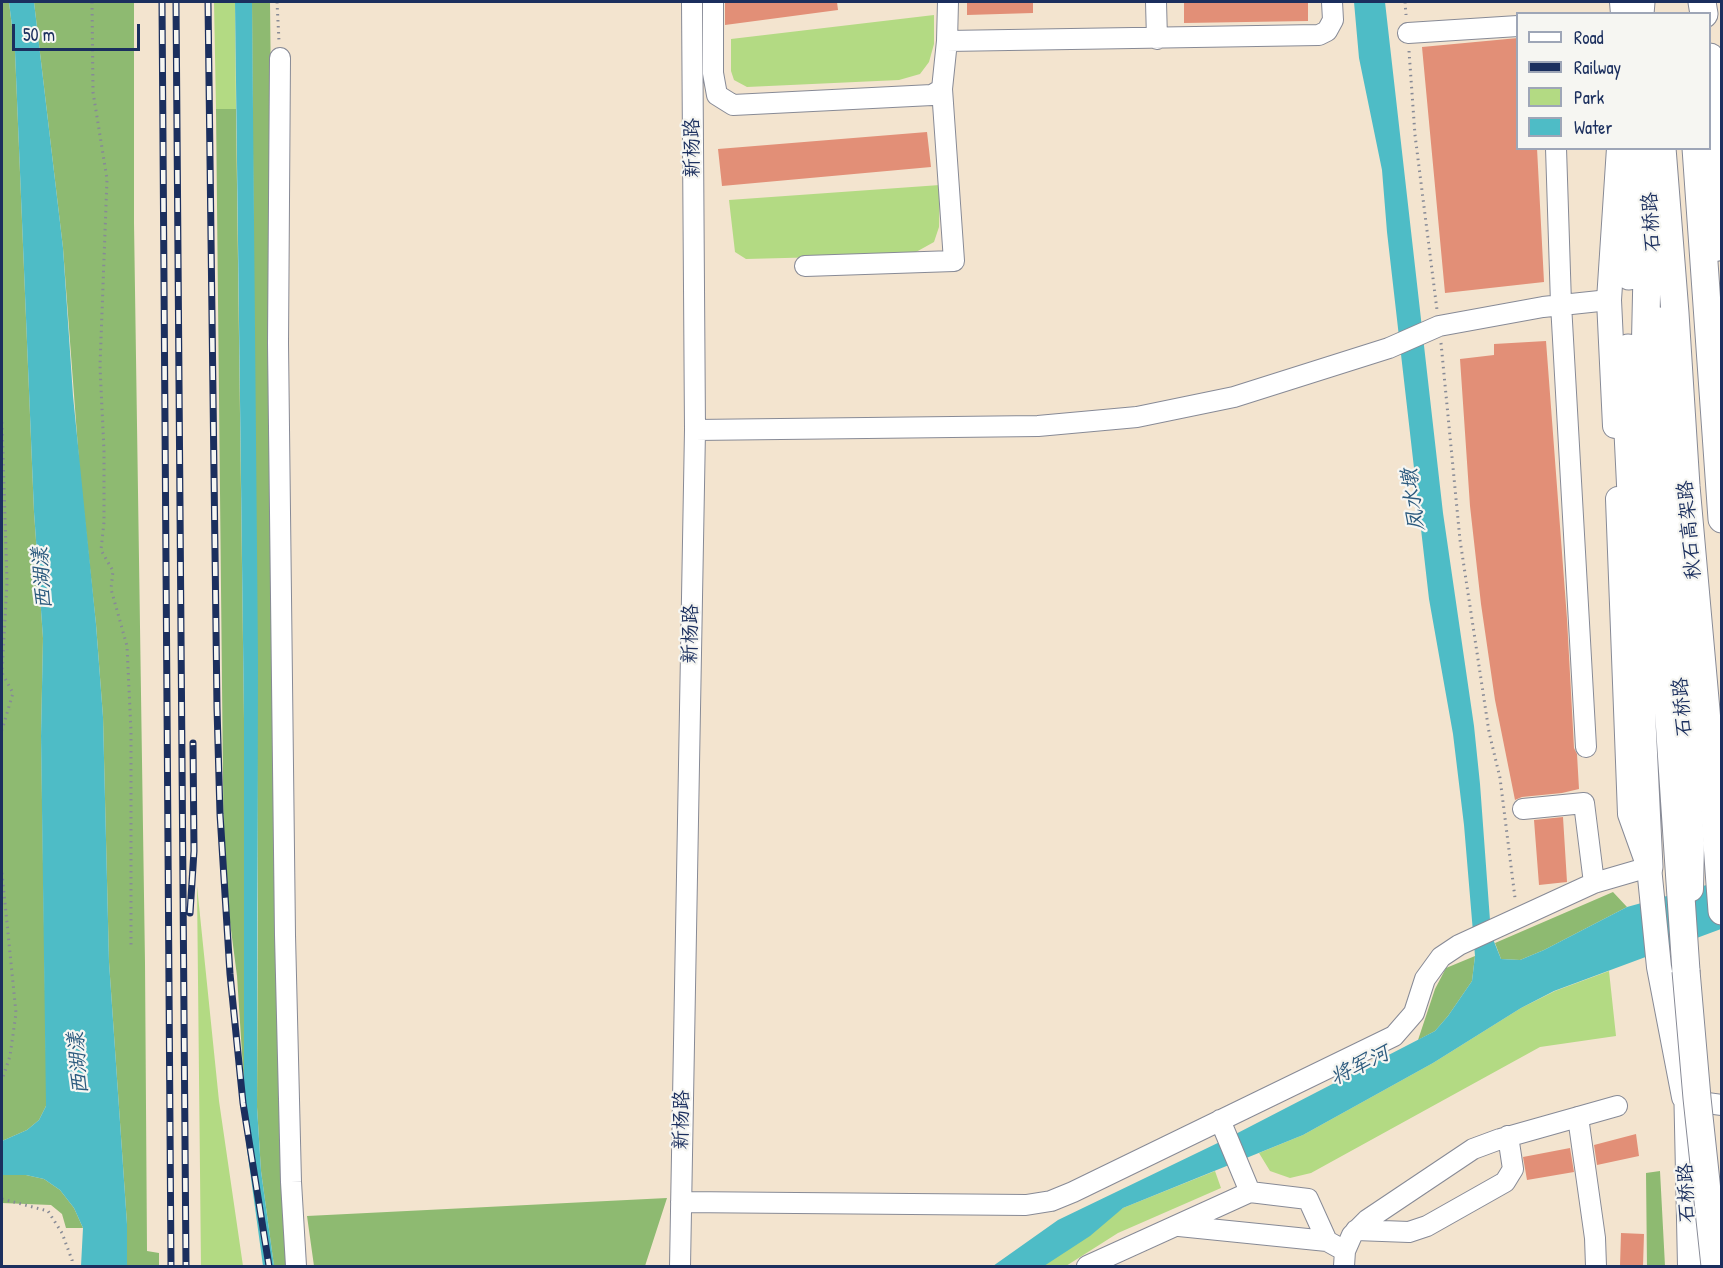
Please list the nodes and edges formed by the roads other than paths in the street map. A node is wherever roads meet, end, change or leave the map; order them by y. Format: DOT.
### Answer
graph roads {
  1 [pos="692,2"];
  2 [pos="713,2"];
  3 [pos="948,2"];
  4 [pos="1156,2"];
  5 [pos="1332,2"];
  6 [pos="1516,26"];
  7 [pos="1408,33"];
  8 [pos="1157,39"];
  9 [pos="947,41"];
  10 [pos="280,58"];
  11 [pos="1711,64"];
  12 [pos="942,89"];
  13 [pos="1711,98"];
  14 [pos="1722,146"];
  15 [pos="1556,150"];
  16 [pos="1619,150"];
  17 [pos="1633,150"];
  18 [pos="1647,150"];
  19 [pos="1662,150"];
  20 [pos="1696,150"];
  21 [pos="1649,182"];
  22 [pos="1719,250"];
  23 [pos="805,266"];
  24 [pos="1609,300"];
  25 [pos="1561,304"];
  26 [pos="1722,335"];
  27 [pos="694,430"];
  28 [pos="1722,519"];
  29 [pos="1586,747"];
  30 [pos="1523,809"];
  31 [pos="1648,857"];
  32 [pos="1594,883"];
  33 [pos="1722,911"];
  34 [pos="1685,1100"];
  35 [pos="1722,1105"];
  36 [pos="1617,1106"];
  37 [pos="1578,1117"];
  38 [pos="1220,1120"];
  39 [pos="1508,1136"];
  40 [pos="1250,1192"];
  41 [pos="681,1202"];
  42 [pos="1176,1226"];
  43 [pos="1356,1230"];
  44 [pos="1328,1241"];
  45 [pos="1345,1259"];
  46 [pos="296,1266"];
  47 [pos="680,1266"];
  48 [pos="1087,1266"];
  49 [pos="1596,1266"];
  50 [pos="1690,1266"];
  51 [pos="1715,1266"];
  1 -- 27 [label="street, 新杨路"];
  2 -- 12 [label="street"];
  3 -- 9 [label="street"];
  4 -- 8 [label="street"];
  5 -- 8 [label="street"];
  6 -- 7 [label="street"];
  8 -- 9 [label="street"];
  9 -- 12 [label="street"];
  10 -- 46 [label="street"];
  11 -- 14 [label="highway"];
  12 -- 23 [label="street"];
  13 -- 22 [label="main road"];
  15 -- 25 [label="street"];
  16 -- 24 [label="main road"];
  17 -- 31 [label="highway"];
  18 -- 21 [label="main road, 石桥路"];
  19 -- 33 [label="highway, 秋石高架路"];
  20 -- 28 [label="highway, 秋石高架路"];
  21 -- 34 [label="main road, 石桥路"];
  21 -- 51 [label="highway, bridge"];
  22 -- 26 [label="main road"];
  24 -- 25 [label="street"];
  24 -- 31 [label="main road"];
  25 -- 27 [label="street"];
  25 -- 29 [label="street"];
  27 -- 41 [label="street, 新杨路"];
  30 -- 32 [label="street"];
  31 -- 32 [label="street"];
  31 -- 34 [label="main road"];
  32 -- 38 [label="street"];
  34 -- 35 [label="street"];
  34 -- 50 [label="main road, 石桥路"];
  36 -- 37 [label="street"];
  37 -- 39 [label="street"];
  37 -- 49 [label="street"];
  38 -- 40 [label="street"];
  38 -- 41 [label="street"];
  39 -- 43 [label="street"];
  39 -- 43 [label="street"];
  40 -- 42 [label="street"];
  40 -- 44 [label="street"];
  41 -- 47 [label="street, 新杨路"];
  42 -- 44 [label="street"];
  42 -- 48 [label="street"];
  43 -- 45 [label="street"];
  44 -- 45 [label="street"];
}
